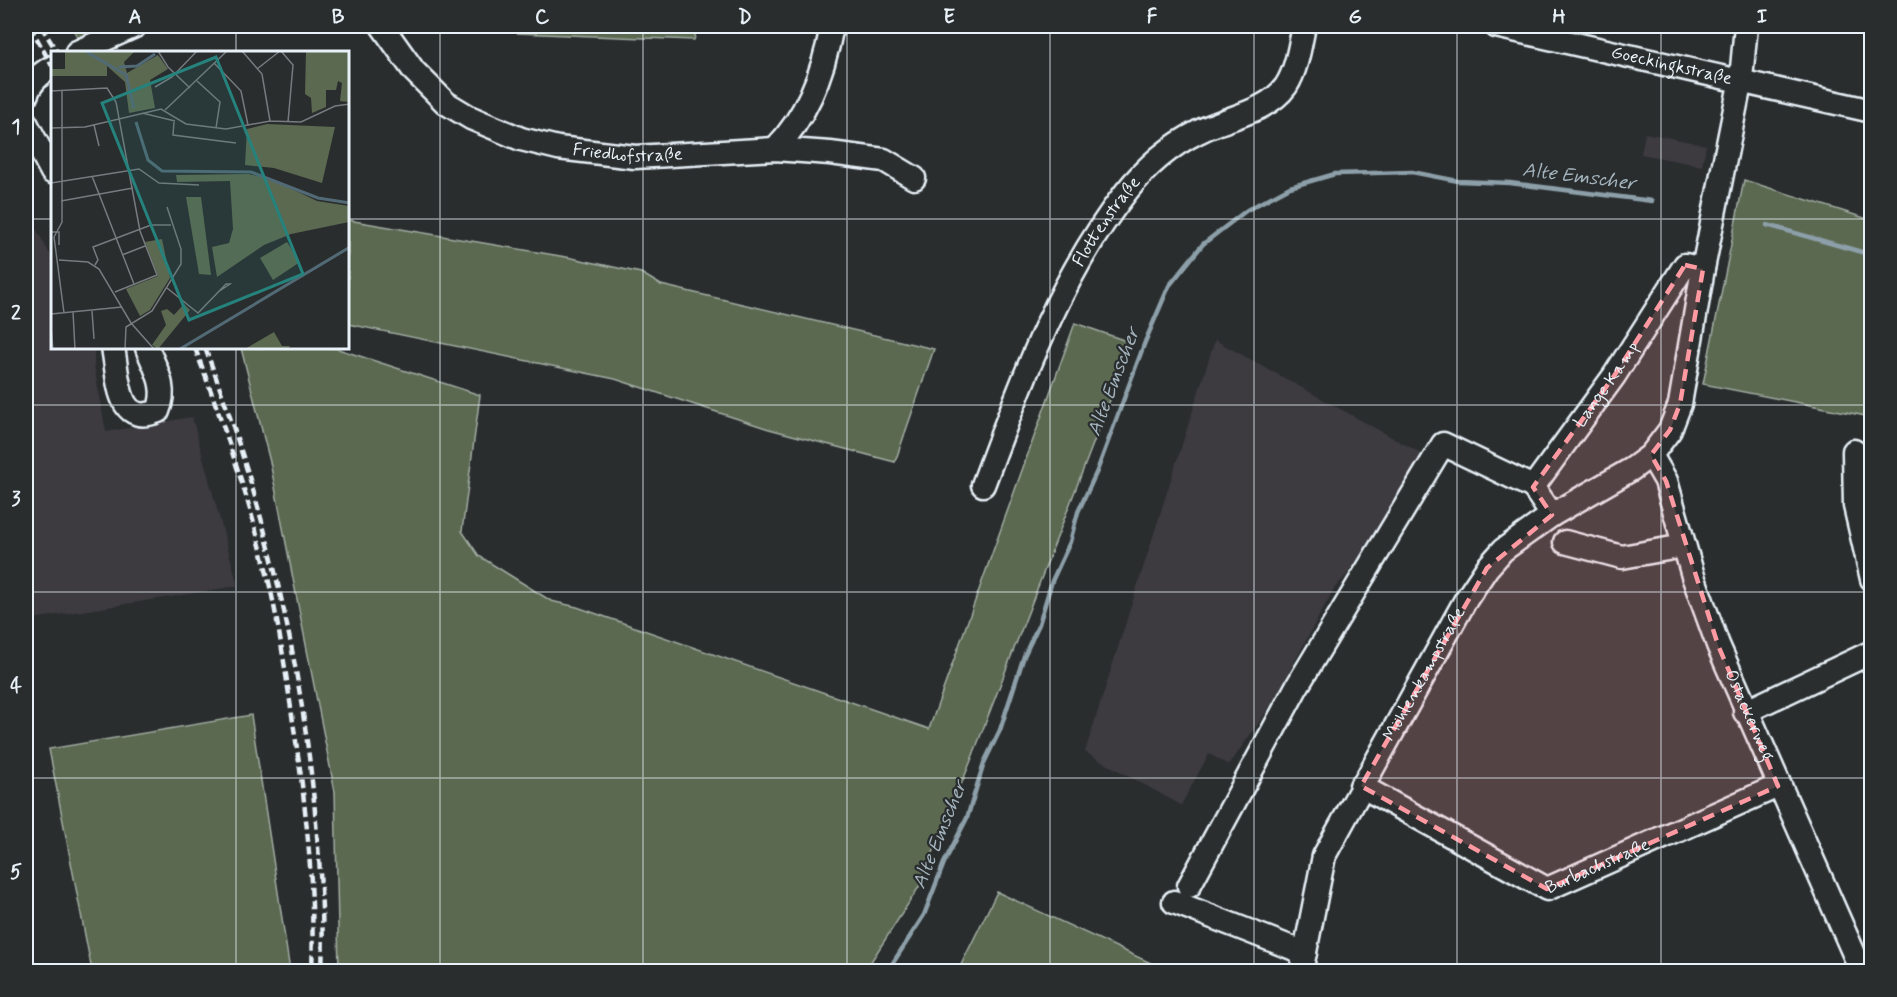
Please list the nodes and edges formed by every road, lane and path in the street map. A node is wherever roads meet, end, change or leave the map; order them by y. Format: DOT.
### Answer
graph roads {
  1 [pos="135,26"];
  2 [pos="382,26"];
  3 [pos="832,26"];
  4 [pos="1304,26"];
  5 [pos="1496,26"];
  6 [pos="1746,26"];
  7 [pos="79,51"];
  8 [pos="51,68"];
  9 [pos="1741,79"];
  10 [pos="26,96"];
  11 [pos="1872,111"];
  12 [pos="26,123"];
  13 [pos="775,149"];
  14 [pos="51,170"];
  15 [pos="914,178"];
  16 [pos="1703,269"];
  17 [pos="113,350"];
  18 [pos="148,350"];
  19 [pos="1854,451"];
  20 [pos="1651,455"];
  21 [pos="983,485"];
  22 [pos="1533,487"];
  23 [pos="1552,515"];
  24 [pos="1565,542"];
  25 [pos="1684,546"];
  26 [pos="1872,579"];
  27 [pos="1872,652"];
  28 [pos="1745,712"];
  29 [pos="1361,786"];
  30 [pos="1778,786"];
  31 [pos="1303,962"];
  32 [pos="1860,971"];
  1 -- 7 [label="street"];
  2 -- 13 [label="street, Friedhofstraße"];
  3 -- 13 [label="street"];
  4 -- 21 [label="street, Flottenstraße"];
  5 -- 9 [label="street, Goeckingkstraße"];
  6 -- 9 [label="street"];
  8 -- 10 [label="street"];
  9 -- 11 [label="street, Goeckingkstraße"];
  9 -- 16 [label="street"];
  12 -- 14 [label="street"];
  13 -- 15 [label="street, Friedhofstraße"];
  16 -- 20 [label="street"];
  16 -- 22 [label="street, Lange Kamp"];
  17 -- 18 [label="street"];
  19 -- 26 [label="street"];
  20 -- 23 [label="street, Möhlenkampstraße"];
  20 -- 25 [label="street, Ostackerweg"];
  22 -- 23 [label="street"];
  22 -- 31 [label="street"];
  23 -- 29 [label="street, Möhlenkampstraße"];
  24 -- 25 [label="street"];
  25 -- 28 [label="street, Ostackerweg"];
  27 -- 28 [label="street"];
  28 -- 30 [label="street, Ostackerweg"];
  29 -- 30 [label="street, Burbachstraße"];
  29 -- 31 [label="street, Möhlenkampstraße"];
  30 -- 32 [label="street, Ostackerweg"];
}
